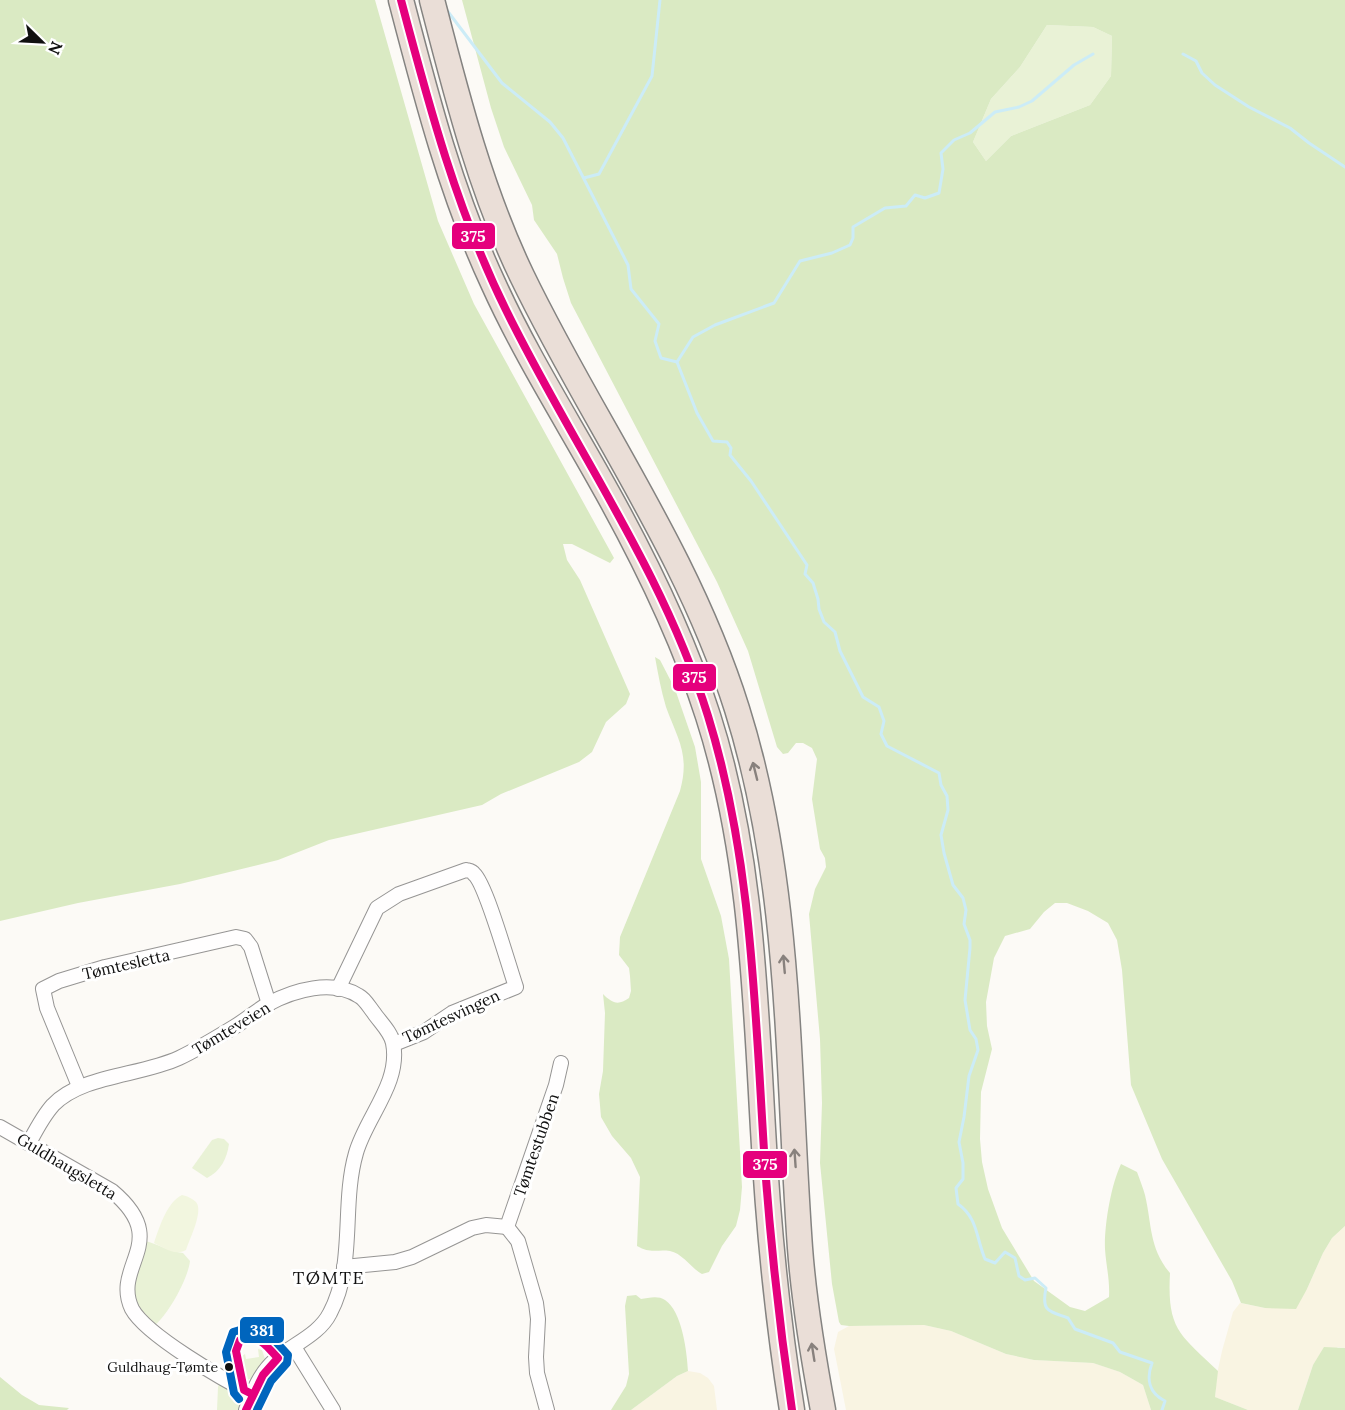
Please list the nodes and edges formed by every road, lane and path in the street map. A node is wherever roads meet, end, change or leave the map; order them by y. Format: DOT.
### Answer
graph roads {
  1 [pos="401,0"];
  2 [pos="432,0"];
  3 [pos="338,989"];
  4 [pos="269,1004"];
  5 [pos="394,1044"];
  6 [pos="561,1063"];
  7 [pos="79,1086"];
  8 [pos="0,1127"];
  9 [pos="29,1143"];
  10 [pos="507,1227"];
  11 [pos="344,1268"];
  12 [pos="294,1347"];
  13 [pos="252,1394"];
  14 [pos="246,1410"];
  15 [pos="333,1410"];
  16 [pos="547,1410"];
  17 [pos="792,1410"];
  18 [pos="823,1410"];
  1 -- 17 [label="highway"];
  18 -- 2 [label="highway, one-way"];
  3 -- 4 [label="street, Tømteveien"];
  3 -- 5 [label="street, Tømteveien"];
  3 -- 5 [label="street, Tømtesvingen"];
  4 -- 7 [label="street, Tømteveien"];
  4 -- 7 [label="street, Tømtesletta"];
  5 -- 11 [label="street"];
  6 -- 10 [label="street, Tømtestubben"];
  7 -- 9 [label="street, Tømteveien"];
  8 -- 9 [label="street, Guldhaugsletta"];
  9 -- 13 [label="street, Guldhaugsletta"];
  10 -- 11 [label="street"];
  10 -- 16 [label="street"];
  11 -- 12 [label="street"];
  12 -- 13 [label="street"];
  12 -- 15 [label="street"];
  13 -- 14 [label="street"];
}
